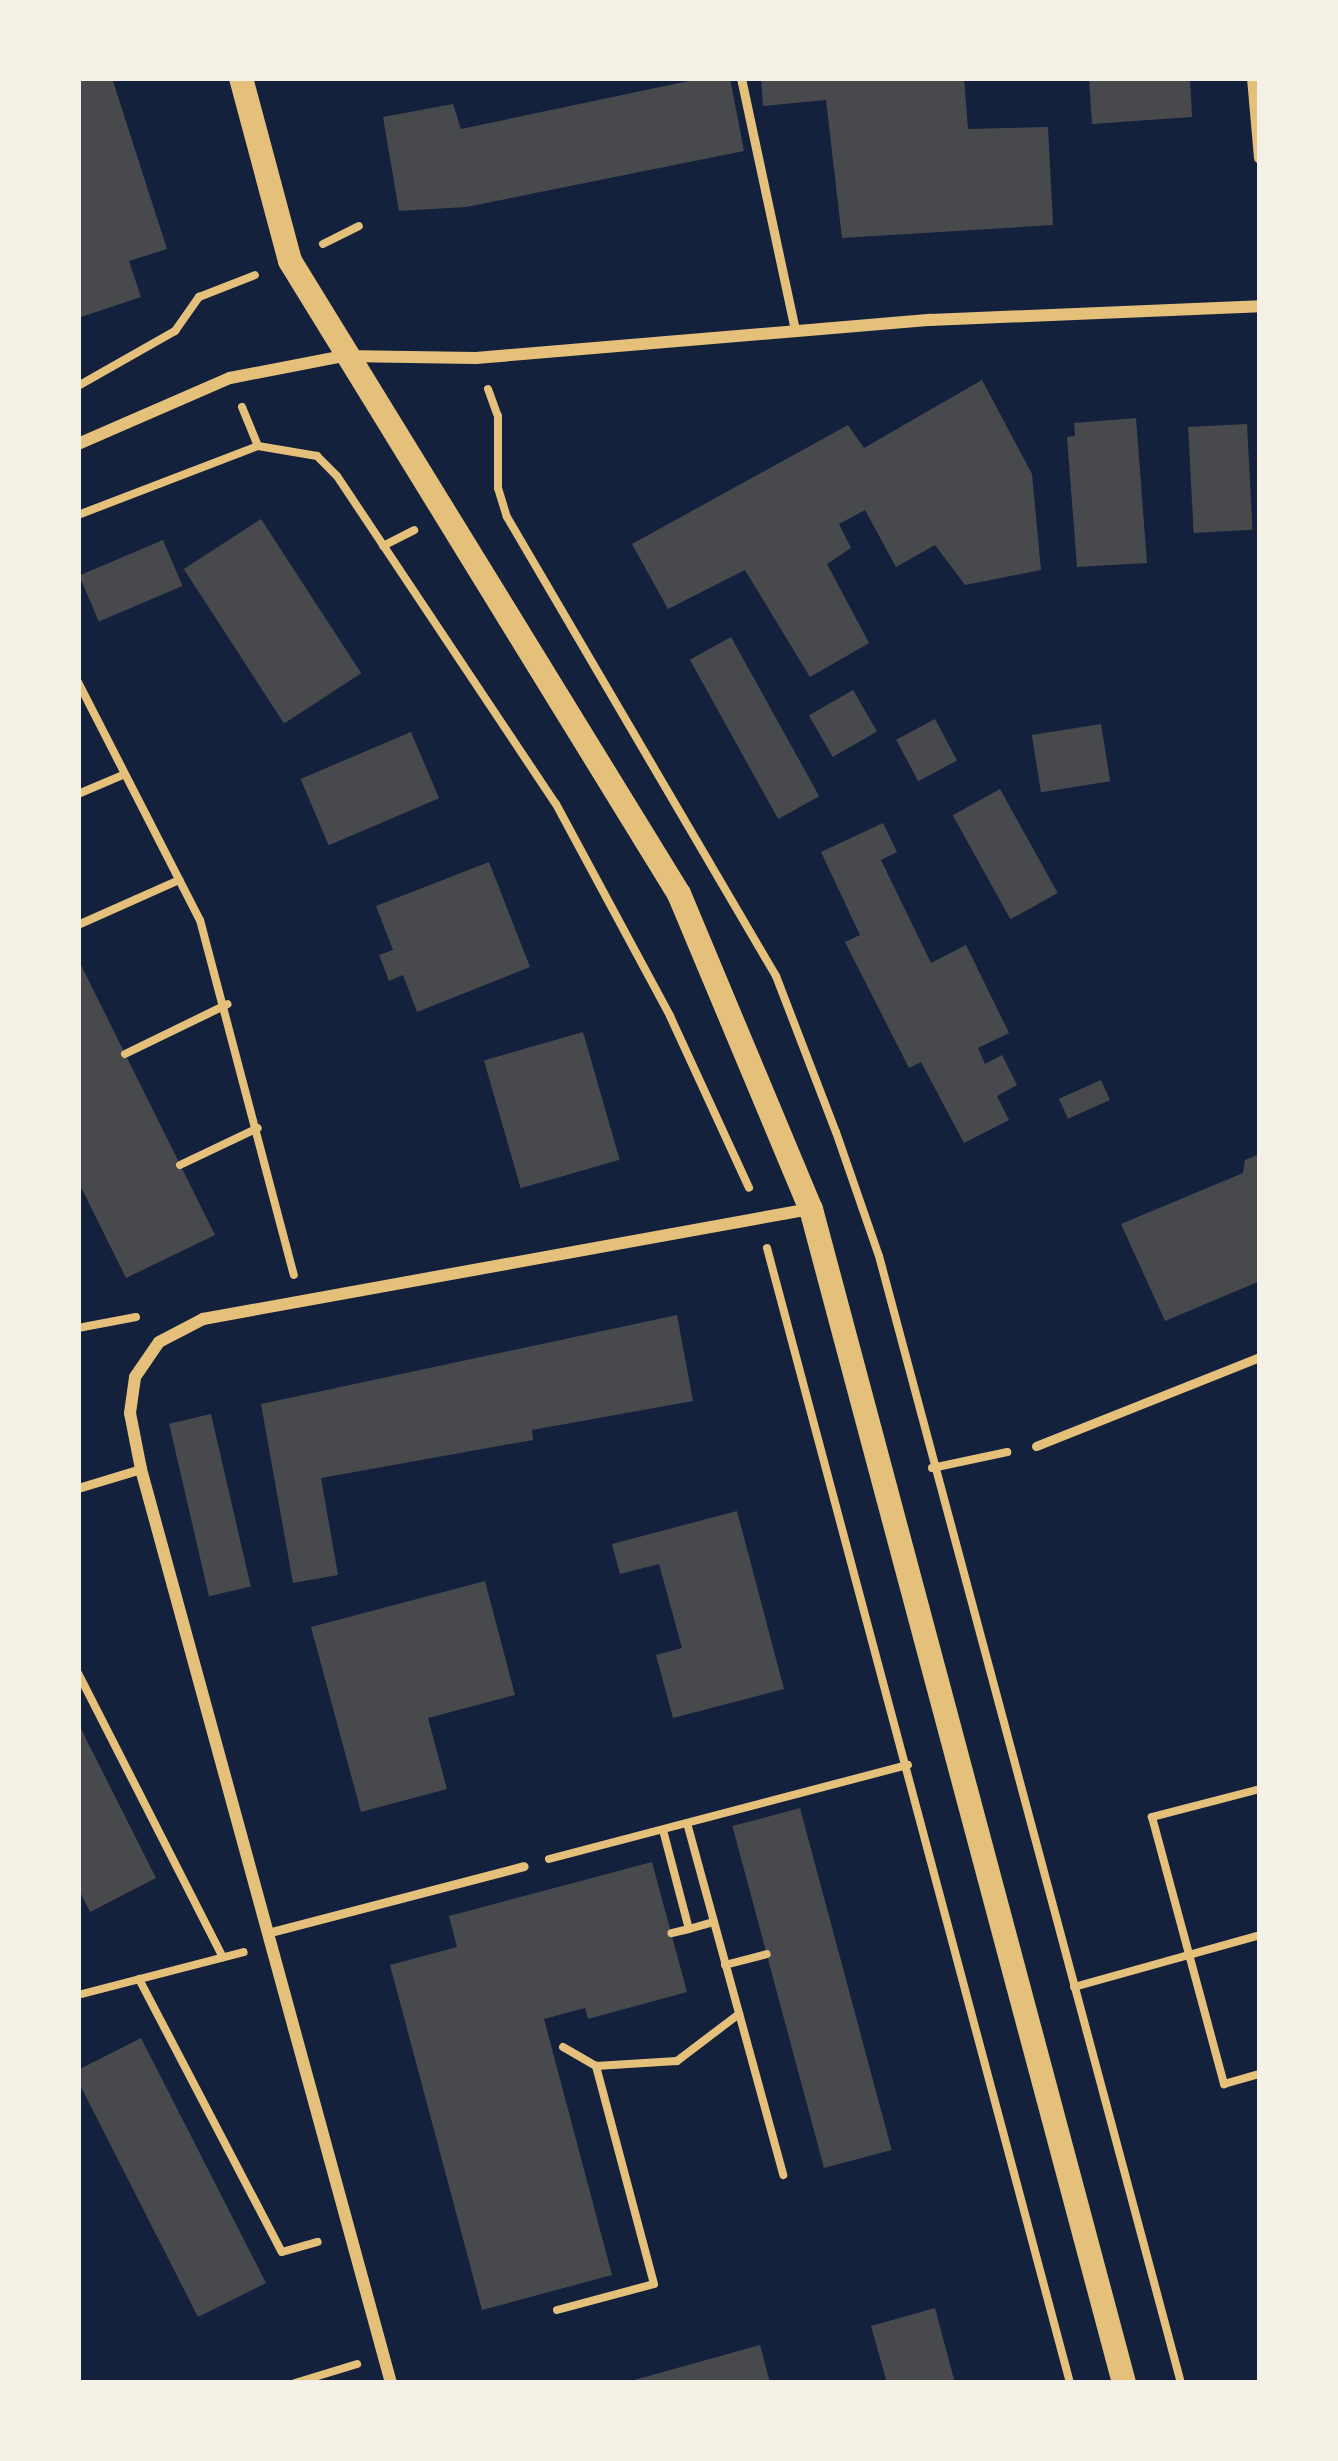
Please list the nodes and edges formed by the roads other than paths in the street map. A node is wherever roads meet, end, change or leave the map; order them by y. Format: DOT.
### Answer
graph roads {
  1 [pos="242,78"];
  2 [pos="741,78"];
  3 [pos="1253,78"];
  4 [pos="1260,158"];
  5 [pos="1260,306"];
  6 [pos="795,330"];
  7 [pos="344,356"];
  8 [pos="78,444"];
  9 [pos="811,1209"];
  10 [pos="1260,1357"];
  11 [pos="1036,1446"];
  12 [pos="140,1469"];
  13 [pos="78,1488"];
  14 [pos="524,1866"];
  15 [pos="272,1939"];
  16 [pos="392,2383"];
  17 [pos="1124,2383"];
  1 -- 7 [label="main road"];
  2 -- 6 [label="lane"];
  3 -- 4 [label="street"];
  5 -- 6 [label="street"];
  6 -- 7 [label="street"];
  7 -- 8 [label="street"];
  7 -- 9 [label="main road"];
  9 -- 12 [label="street"];
  9 -- 17 [label="main road"];
  10 -- 11 [label="lane"];
  12 -- 13 [label="lane"];
  12 -- 15 [label="street"];
  14 -- 15 [label="lane"];
  15 -- 16 [label="street"];
}
